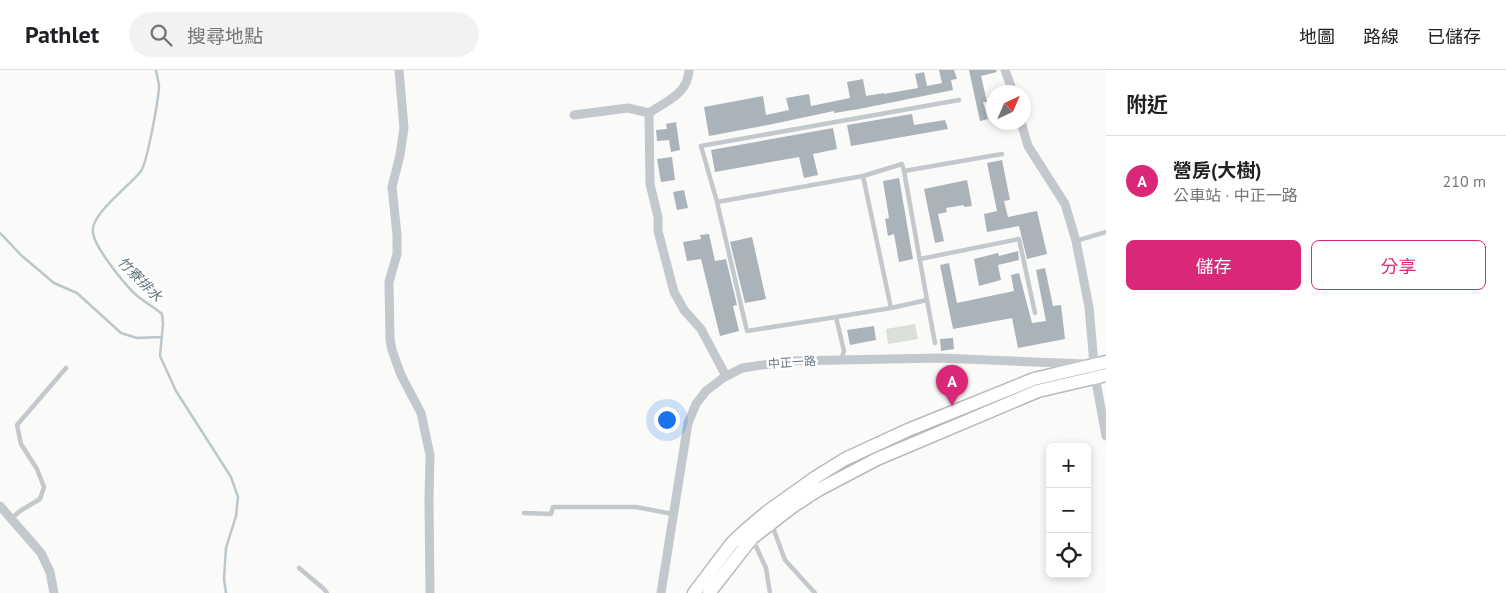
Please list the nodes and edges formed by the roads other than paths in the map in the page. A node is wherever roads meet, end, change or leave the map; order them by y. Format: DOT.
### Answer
graph roads {
  1 [pos="399,70"];
  2 [pos="689,70"];
  3 [pos="1005,70"];
  4 [pos="1010,85"];
  5 [pos="959,100"];
  6 [pos="649,113"];
  7 [pos="574,115"];
  8 [pos="1023,130"];
  9 [pos="1002,154"];
  10 [pos="904,171"];
  11 [pos="863,176"];
  12 [pos="717,202"];
  13 [pos="1106,232"];
  14 [pos="1076,241"];
  15 [pos="920,259"];
  16 [pos="927,300"];
  17 [pos="891,308"];
  18 [pos="1035,313"];
  19 [pos="836,317"];
  20 [pos="936,343"];
  21 [pos="841,360"];
  22 [pos="66,368"];
  23 [pos="1100,369"];
  24 [pos="726,376"];
  25 [pos="1106,436"];
  26 [pos="0,506"];
  27 [pos="524,513"];
  28 [pos="674,514"];
  29 [pos="10,520"];
  30 [pos="772,523"];
  31 [pos="752,538"];
  32 [pos="299,568"];
  33 [pos="54,593"];
  34 [pos="327,593"];
  35 [pos="430,593"];
  36 [pos="661,593"];
  37 [pos="694,593"];
  38 [pos="709,593"];
  39 [pos="770,593"];
  40 [pos="815,593"];
  1 -- 35 [label="street"];
  2 -- 6 [label="street"];
  3 -- 4 [label="street"];
  5 -- 12 [label="lane"];
  6 -- 7 [label="street"];
  6 -- 24 [label="street"];
  8 -- 14 [label="street"];
  9 -- 10 [label="lane"];
  10 -- 11 [label="lane"];
  10 -- 15 [label="lane"];
  11 -- 12 [label="lane"];
  11 -- 17 [label="lane"];
  12 -- 19 [label="lane"];
  13 -- 14 [label="lane"];
  14 -- 23 [label="street"];
  15 -- 16 [label="lane"];
  15 -- 18 [label="lane"];
  16 -- 17 [label="lane"];
  16 -- 20 [label="lane"];
  17 -- 19 [label="lane"];
  19 -- 21 [label="lane"];
  21 -- 23 [label="street, 中正一路"];
  21 -- 24 [label="street, 中正一路"];
  22 -- 29 [label="lane"];
  23 -- 25 [label="street"];
  23 -- 30 [label="main road"];
  23 -- 37 [label="main road"];
  24 -- 28 [label="street, 中正一路"];
  26 -- 29 [label="street"];
  27 -- 28 [label="lane"];
  28 -- 36 [label="street, 中正一路"];
  29 -- 33 [label="street"];
  30 -- 31 [label="main road"];
  30 -- 40 [label="lane"];
  31 -- 38 [label="main road"];
  31 -- 39 [label="lane"];
  32 -- 34 [label="lane"];
}
